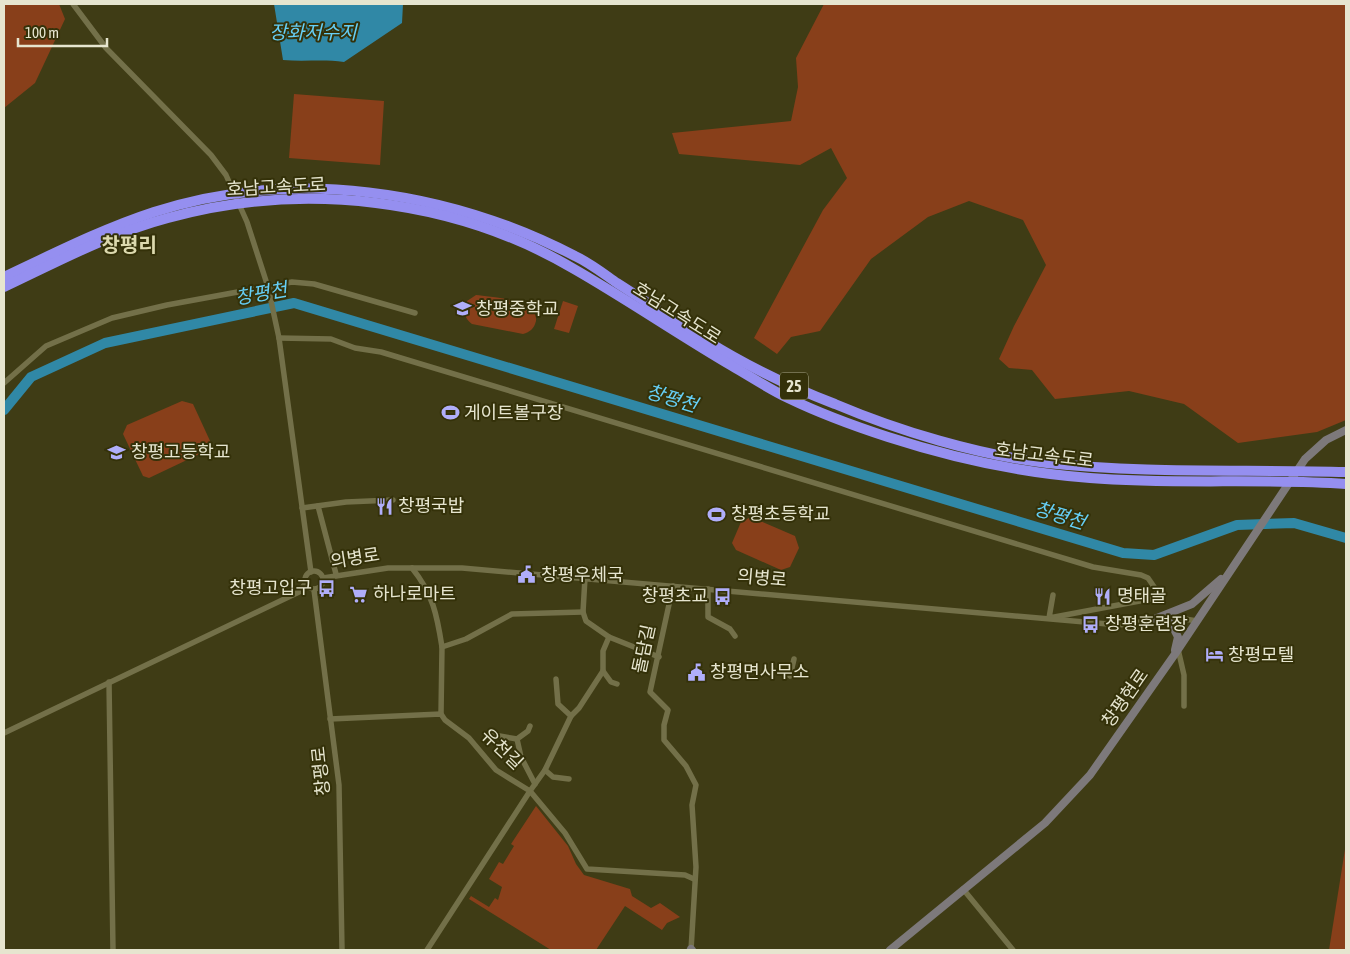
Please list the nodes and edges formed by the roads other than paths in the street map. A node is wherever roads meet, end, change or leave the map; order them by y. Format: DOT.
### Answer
graph roads {
  1 [pos="73,4"];
  2 [pos="210,203"];
  3 [pos="4,277"];
  4 [pos="268,287"];
  5 [pos="4,288"];
  6 [pos="415,313"];
  7 [pos="278,336"];
  8 [pos="4,382"];
  9 [pos="1346,430"];
  10 [pos="1346,472"];
  11 [pos="1346,484"];
  12 [pos="393,500"];
  13 [pos="318,506"];
  14 [pos="302,508"];
  15 [pos="412,568"];
  16 [pos="1232,568"];
  17 [pos="311,572"];
  18 [pos="336,574"];
  19 [pos="323,578"];
  20 [pos="584,578"];
  21 [pos="305,584"];
  22 [pos="673,586"];
  23 [pos="708,589"];
  24 [pos="314,590"];
  25 [pos="1053,595"];
  26 [pos="583,612"];
  27 [pos="1049,618"];
  28 [pos="1152,620"];
  29 [pos="1197,621"];
  30 [pos="735,636"];
  31 [pos="609,637"];
  32 [pos="442,648"];
  33 [pos="1178,649"];
  34 [pos="659,656"];
  35 [pos="1172,658"];
  36 [pos="794,659"];
  37 [pos="603,671"];
  38 [pos="790,676"];
  39 [pos="556,679"];
  40 [pos="109,682"];
  41 [pos="617,684"];
  42 [pos="1184,706"];
  43 [pos="441,714"];
  44 [pos="571,716"];
  45 [pos="330,719"];
  46 [pos="530,726"];
  47 [pos="4,733"];
  48 [pos="494,735"];
  49 [pos="517,739"];
  50 [pos="545,770"];
  51 [pos="569,779"];
  52 [pos="535,784"];
  53 [pos="530,791"];
  54 [pos="694,879"];
  55 [pos="963,889"];
  56 [pos="114,950"];
  57 [pos="342,950"];
  58 [pos="428,950"];
  59 [pos="691,950"];
  60 [pos="890,950"];
  61 [pos="1013,950"];
  1 -- 4 [label="street"];
  2 -- 3 [label="highway, 호남고속도로 / 25"];
  2 -- 5 [label="highway, 호남고속도로 / 25"];
  2 -- 10 [label="highway, 호남고속도로 / 25"];
  2 -- 11 [label="highway, 호남고속도로 / 25"];
  4 -- 6 [label="street"];
  4 -- 7 [label="street"];
  4 -- 8 [label="street"];
  7 -- 14 [label="street"];
  7 -- 27 [label="street"];
  9 -- 16 [label="main road, 창평현로"];
  12 -- 13 [label="street"];
  13 -- 14 [label="street"];
  13 -- 18 [label="street"];
  14 -- 17 [label="street"];
  15 -- 18 [label="street, 의병로"];
  15 -- 20 [label="street, 의병로"];
  15 -- 32 [label="street"];
  16 -- 28 [label="main road"];
  16 -- 29 [label="main road, 창평현로"];
  17 -- 19 [label="street"];
  17 -- 21 [label="street"];
  18 -- 19 [label="street, 의병로"];
  19 -- 24 [label="street"];
  20 -- 22 [label="street, 의병로"];
  20 -- 26 [label="street"];
  21 -- 24 [label="street"];
  21 -- 40 [label="street"];
  22 -- 23 [label="street, 의병로"];
  22 -- 34 [label="street, 돌담길"];
  23 -- 27 [label="street, 의병로"];
  23 -- 30 [label="street"];
  24 -- 45 [label="street, 창평로"];
  25 -- 27 [label="street"];
  26 -- 31 [label="street"];
  26 -- 32 [label="street"];
  27 -- 28 [label="street, 의병로"];
  28 -- 29 [label="street, 의병로"];
  28 -- 35 [label="main road"];
  29 -- 33 [label="main road, 창평현로"];
  31 -- 34 [label="street"];
  31 -- 37 [label="street"];
  32 -- 43 [label="street"];
  33 -- 35 [label="main road, 창평현로"];
  33 -- 42 [label="street"];
  34 -- 54 [label="street, 돌담길"];
  35 -- 55 [label="main road, 창평현로"];
  36 -- 38 [label="street"];
  37 -- 41 [label="street"];
  37 -- 44 [label="street"];
  39 -- 44 [label="street"];
  40 -- 47 [label="street"];
  40 -- 56 [label="street"];
  43 -- 45 [label="street"];
  43 -- 53 [label="street, 유천길"];
  44 -- 50 [label="street"];
  45 -- 57 [label="street, 창평로"];
  46 -- 49 [label="street"];
  48 -- 49 [label="street"];
  49 -- 52 [label="street"];
  50 -- 51 [label="street"];
  50 -- 52 [label="street"];
  52 -- 53 [label="street"];
  53 -- 54 [label="street"];
  53 -- 58 [label="street, 유천길"];
  54 -- 59 [label="street"];
  55 -- 60 [label="main road, 창평현로"];
  55 -- 61 [label="street"];
}
